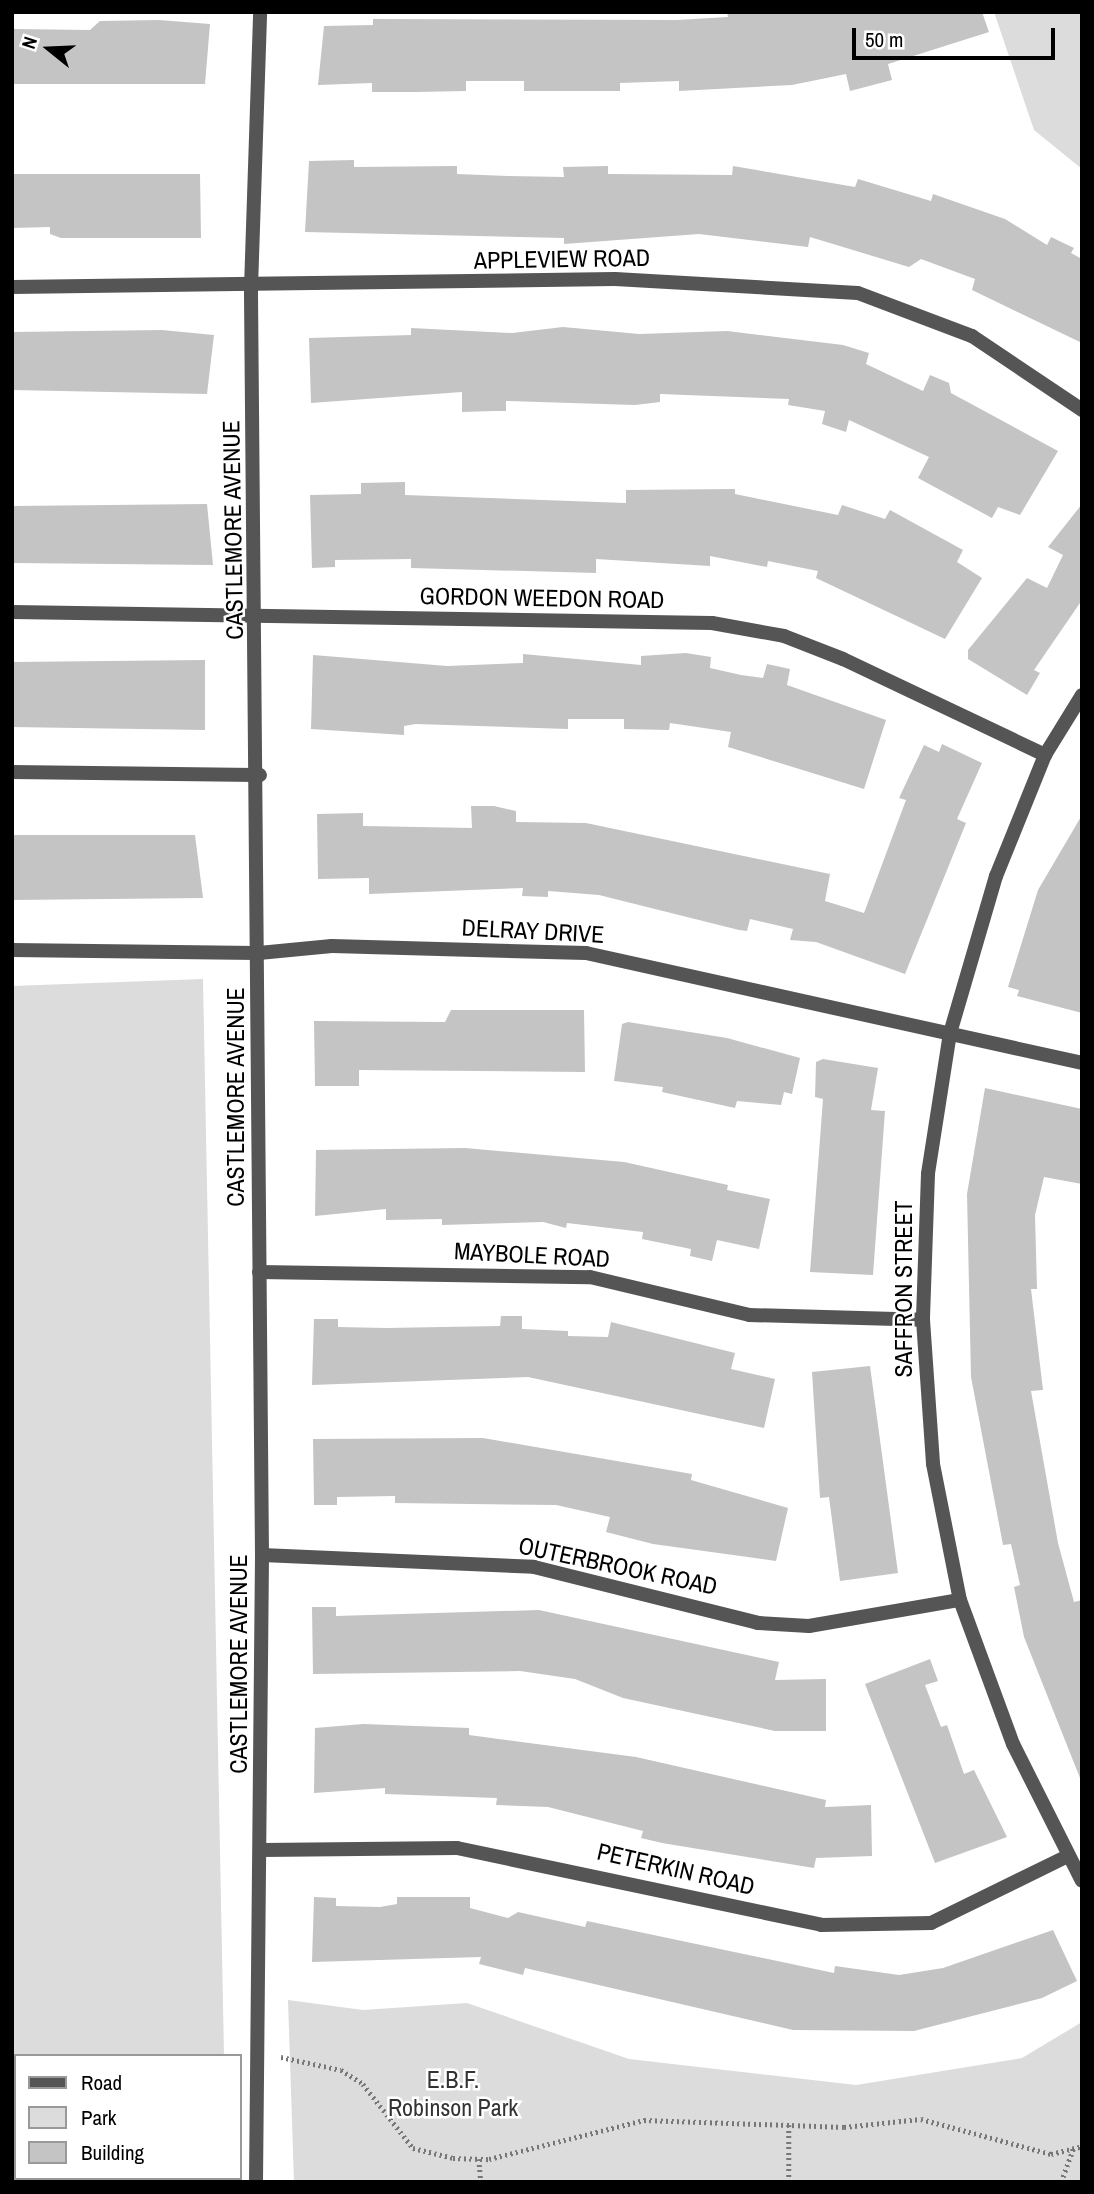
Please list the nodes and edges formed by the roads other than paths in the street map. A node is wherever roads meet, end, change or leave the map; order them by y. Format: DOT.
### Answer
graph roads {
  1 [pos="260,12"];
  2 [pos="12,287"];
  3 [pos="251,288"];
  4 [pos="1082,410"];
  5 [pos="12,612"];
  6 [pos="258,620"];
  7 [pos="1082,695"];
  8 [pos="1045,755"];
  9 [pos="12,772"];
  10 [pos="260,775"];
  11 [pos="12,950"];
  12 [pos="259,953"];
  13 [pos="950,1033"];
  14 [pos="1082,1063"];
  15 [pos="259,1272"];
  16 [pos="923,1320"];
  17 [pos="262,1555"];
  18 [pos="960,1600"];
  19 [pos="262,1850"];
  20 [pos="1066,1857"];
  21 [pos="1082,1881"];
  22 [pos="256,2182"];
  1 -- 3 [label="street, CASTLEMORE AVENUE"];
  2 -- 3 [label="street, APPLEVIEW ROAD"];
  3 -- 4 [label="street, APPLEVIEW ROAD"];
  3 -- 6 [label="street, CASTLEMORE AVENUE"];
  5 -- 6 [label="street, GORDON WEEDON ROAD"];
  6 -- 8 [label="street, GORDON WEEDON ROAD"];
  6 -- 10 [label="street, CASTLEMORE AVENUE"];
  7 -- 8 [label="street, SAFFRON STREET"];
  8 -- 13 [label="street, SAFFRON STREET"];
  9 -- 10 [label="street"];
  10 -- 12 [label="street, CASTLEMORE AVENUE"];
  11 -- 12 [label="street, DELRAY DRIVE"];
  12 -- 13 [label="street, DELRAY DRIVE"];
  12 -- 15 [label="street, CASTLEMORE AVENUE"];
  13 -- 14 [label="street, DELRAY DRIVE"];
  13 -- 16 [label="street, SAFFRON STREET"];
  15 -- 16 [label="street, MAYBOLE ROAD"];
  15 -- 17 [label="street, CASTLEMORE AVENUE"];
  16 -- 18 [label="street, SAFFRON STREET"];
  17 -- 18 [label="street, OUTERBROOK ROAD"];
  17 -- 19 [label="street, CASTLEMORE AVENUE"];
  18 -- 20 [label="street, SAFFRON STREET"];
  19 -- 20 [label="street, PETERKIN ROAD"];
  19 -- 22 [label="street, CASTLEMORE AVENUE"];
  20 -- 21 [label="street, SAFFRON STREET"];
}
